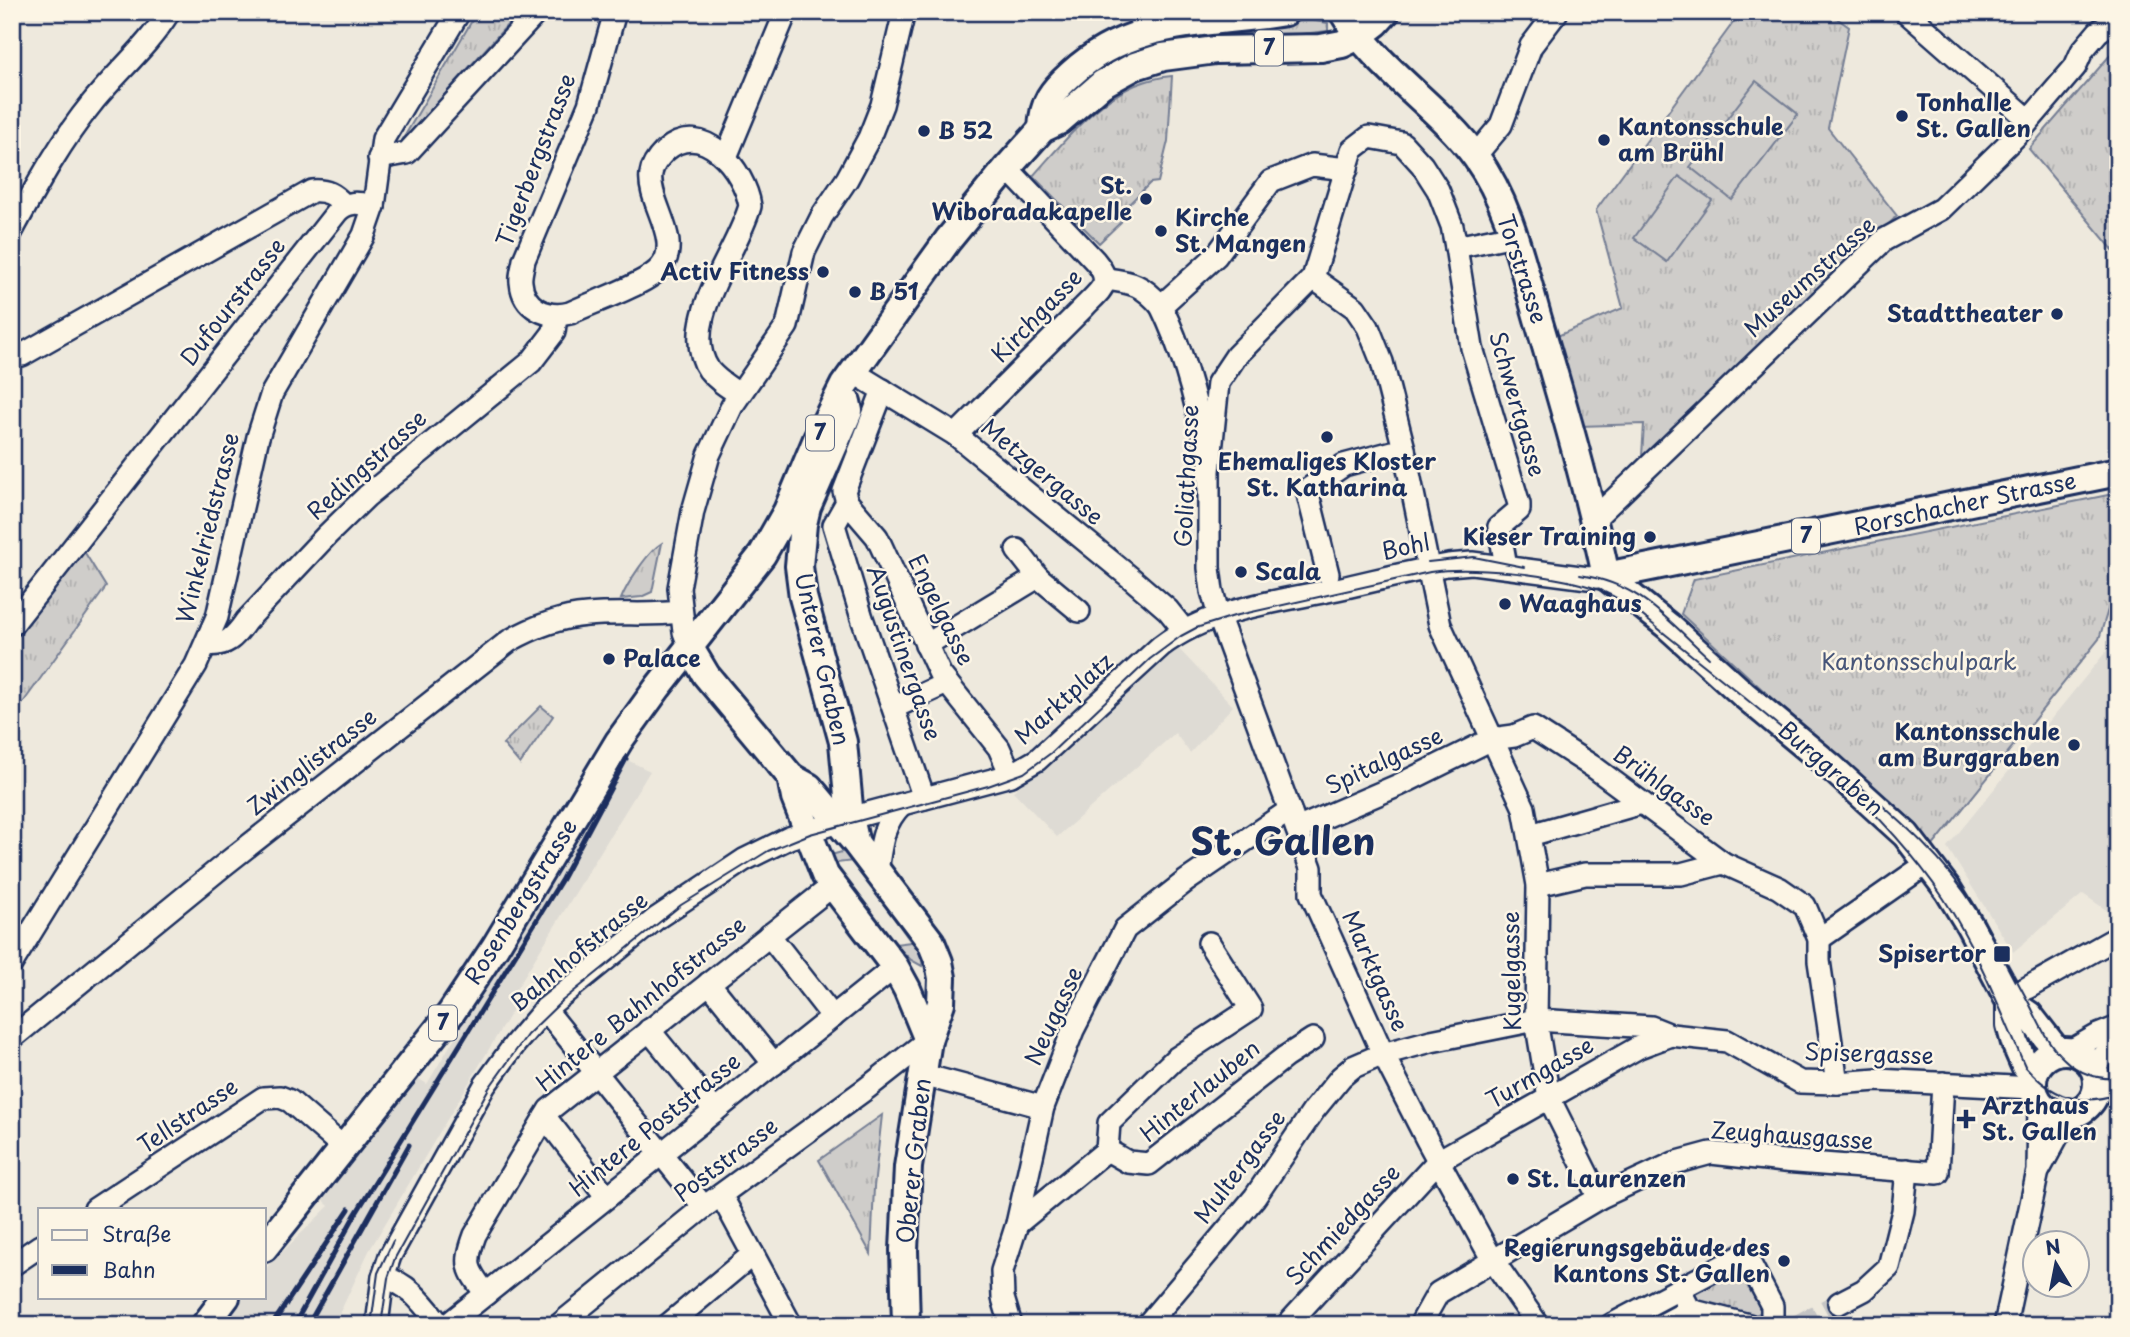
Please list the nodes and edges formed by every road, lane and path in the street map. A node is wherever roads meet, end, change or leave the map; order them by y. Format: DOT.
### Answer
graph roads {
  1 [pos="169,12"];
  2 [pos="458,12"];
  3 [pos="537,12"];
  4 [pos="615,12"];
  5 [pos="786,12"];
  6 [pos="904,12"];
  7 [pos="1285,12"];
  8 [pos="1343,12"];
  9 [pos="1386,12"];
  10 [pos="1557,12"];
  11 [pos="1906,12"];
  12 [pos="2118,18"];
  13 [pos="1141,22"];
  14 [pos="1359,36"];
  15 [pos="2029,120"];
  16 [pos="1042,129"];
  17 [pos="1475,156"];
  18 [pos="726,157"];
  19 [pos="379,158"];
  20 [pos="1007,168"];
  21 [pos="1348,169"];
  22 [pos="344,205"];
  23 [pos="374,206"];
  24 [pos="12,231"];
  25 [pos="1514,234"];
  26 [pos="1456,247"];
  27 [pos="1313,278"];
  28 [pos="1106,279"];
  29 [pos="1161,306"];
  30 [pos="556,317"];
  31 [pos="12,358"];
  32 [pos="849,379"];
  33 [pos="883,390"];
  34 [pos="739,394"];
  35 [pos="956,435"];
  36 [pos="1404,449"];
  37 [pos="1209,471"];
  38 [pos="2118,472"];
  39 [pos="847,502"];
  40 [pos="1594,519"];
  41 [pos="803,524"];
  42 [pos="834,525"];
  43 [pos="1017,550"];
  44 [pos="1506,566"];
  45 [pos="1429,568"];
  46 [pos="1328,574"];
  47 [pos="1606,576"];
  48 [pos="1038,577"];
  49 [pos="1079,611"];
  50 [pos="681,612"];
  51 [pos="1219,616"];
  52 [pos="12,625"];
  53 [pos="1184,630"];
  54 [pos="206,644"];
  55 [pos="926,645"];
  56 [pos="690,648"];
  57 [pos="947,683"];
  58 [pos="895,707"];
  59 [pos="1492,738"];
  60 [pos="1012,775"];
  61 [pos="792,777"];
  62 [pos="924,798"];
  63 [pos="1643,803"];
  64 [pos="901,805"];
  65 [pos="1294,820"];
  66 [pos="848,827"];
  67 [pos="809,830"];
  68 [pos="1530,835"];
  69 [pos="1723,863"];
  70 [pos="877,871"];
  71 [pos="1915,872"];
  72 [pos="832,886"];
  73 [pos="1538,886"];
  74 [pos="769,936"];
  75 [pos="2118,937"];
  76 [pos="1819,939"];
  77 [pos="1209,943"];
  78 [pos="939,962"];
  79 [pos="12,963"];
  80 [pos="899,972"];
  81 [pos="709,983"];
  82 [pos="2008,999"];
  83 [pos="545,1009"];
  84 [pos="833,1017"];
  85 [pos="1536,1020"];
  86 [pos="2118,1027"];
  87 [pos="649,1030"];
  88 [pos="1671,1035"];
  89 [pos="12,1038"];
  90 [pos="1313,1039"];
  91 [pos="2118,1039"];
  92 [pos="928,1040"];
  93 [pos="2063,1051"];
  94 [pos="1383,1054"];
  95 [pos="774,1064"];
  96 [pos="597,1072"];
  97 [pos="923,1076"];
  98 [pos="2100,1081"];
  99 [pos="1837,1083"];
  100 [pos="1944,1083"];
  101 [pos="2035,1089"];
  102 [pos="2118,1094"];
  103 [pos="1549,1098"];
  104 [pos="1043,1107"];
  105 [pos="715,1111"];
  106 [pos="2069,1115"];
  107 [pos="545,1117"];
  108 [pos="343,1147"];
  109 [pos="1107,1150"];
  110 [pos="662,1153"];
  111 [pos="1438,1161"];
  112 [pos="1907,1170"];
  113 [pos="2038,1171"];
  114 [pos="607,1197"];
  115 [pos="1599,1198"];
  116 [pos="713,1201"];
  117 [pos="97,1208"];
  118 [pos="1017,1224"];
  119 [pos="266,1245"];
  120 [pos="38,1247"];
  121 [pos="753,1254"];
  122 [pos="1492,1259"];
  123 [pos="12,1265"];
  124 [pos="383,1277"];
  125 [pos="1679,1289"];
  126 [pos="486,1294"];
  127 [pos="225,1298"];
  128 [pos="1839,1303"];
  129 [pos="1690,1310"];
  130 [pos="1644,1317"];
  131 [pos="205,1325"];
  132 [pos="377,1325"];
  133 [pos="440,1325"];
  134 [pos="446,1325"];
  135 [pos="559,1325"];
  136 [pos="668,1325"];
  137 [pos="791,1325"];
  138 [pos="906,1325"];
  139 [pos="1011,1325"];
  140 [pos="1147,1325"];
  141 [pos="1287,1325"];
  142 [pos="1420,1325"];
  143 [pos="1538,1325"];
  144 [pos="1611,1325"];
  145 [pos="1662,1325"];
  146 [pos="1749,1325"];
  147 [pos="1772,1325"];
  148 [pos="2005,1325"];
  1 -- 24 [label="street"];
  2 -- 19 [label="street"];
  3 -- 19 [label="street"];
  4 -- 30 [label="street, Tigerbergstrasse"];
  5 -- 18 [label="street"];
  6 -- 34 [label="street"];
  7 -- 13 [label="main road, Unterer Graben / 7"];
  8 -- 14 [label="main road, Torstrasse"];
  9 -- 14 [label="main road"];
  10 -- 17 [label="street"];
  11 -- 15 [label="street"];
  12 -- 15 [label="street, Museumstrasse"];
  13 -- 16 [label="main road, Unterer Graben / 7"];
  14 -- 16 [label="main road, Unterer Graben / 7"];
  14 -- 17 [label="main road, Torstrasse"];
  15 -- 40 [label="street, Museumstrasse"];
  16 -- 20 [label="main road, Unterer Graben / 7"];
  17 -- 25 [label="main road, Torstrasse"];
  18 -- 30 [label="street"];
  18 -- 34 [label="street"];
  19 -- 23 [label="street"];
  20 -- 28 [label="street, Kirchgasse"];
  20 -- 32 [label="main road, Unterer Graben / 7"];
  21 -- 26 [label="street, Schwertgasse"];
  21 -- 27 [label="street, Goliathgasse"];
  21 -- 29 [label="street"];
  22 -- 23 [label="street"];
  22 -- 31 [label="street"];
  22 -- 52 [label="street, Dufourstrasse"];
  23 -- 54 [label="street, Winkelriedstrasse"];
  25 -- 26 [label="street"];
  25 -- 40 [label="main road, Torstrasse"];
  26 -- 44 [label="street, Schwertgasse"];
  27 -- 36 [label="street"];
  27 -- 37 [label="street, Goliathgasse"];
  28 -- 29 [label="street"];
  28 -- 35 [label="street, Kirchgasse"];
  29 -- 37 [label="street"];
  30 -- 54 [label="street, Redingstrasse"];
  32 -- 33 [label="street, Metzgergasse"];
  32 -- 41 [label="main road, Unterer Graben"];
  32 -- 56 [label="main road, Unterer Graben / 7"];
  33 -- 35 [label="street, Metzgergasse"];
  33 -- 39 [label="street"];
  34 -- 50 [label="street"];
  35 -- 53 [label="street, Metzgergasse"];
  36 -- 45 [label="street"];
  36 -- 46 [label="street"];
  37 -- 51 [label="street, Goliathgasse"];
  38 -- 47 [label="main road, Rorschacher Strasse / 7"];
  39 -- 42 [label="street"];
  39 -- 55 [label="street, Engelgasse"];
  40 -- 47 [label="main road, Torstrasse"];
  41 -- 42 [label="street"];
  41 -- 66 [label="main road, Unterer Graben"];
  42 -- 58 [label="street, Augustinergasse"];
  43 -- 48 [label="street"];
  44 -- 45 [label="street, Bohl"];
  44 -- 47 [label="street, Bohl"];
  45 -- 51 [label="street, Bohl"];
  45 -- 59 [label="street"];
  47 -- 82 [label="main road, Burggraben"];
  48 -- 49 [label="street"];
  48 -- 55 [label="street"];
  50 -- 56 [label="street"];
  50 -- 89 [label="street, Zwinglistrasse"];
  51 -- 53 [label="street, Marktplatz"];
  51 -- 65 [label="street, Marktgasse"];
  53 -- 60 [label="street, Marktplatz"];
  54 -- 79 [label="street, Winkelriedstrasse"];
  55 -- 57 [label="street, Engelgasse"];
  56 -- 61 [label="main road"];
  56 -- 108 [label="main road, Rosenbergstrasse / 7"];
  57 -- 58 [label="street"];
  57 -- 60 [label="street, Engelgasse"];
  58 -- 62 [label="street, Augustinergasse"];
  59 -- 63 [label="street, Brühlgasse"];
  59 -- 65 [label="street, Spitalgasse"];
  59 -- 68 [label="street, Kugelgasse"];
  60 -- 62 [label="street, Marktplatz"];
  61 -- 66 [label="main road, Oberer Graben"];
  61 -- 67 [label="main road"];
  62 -- 64 [label="street, Marktplatz"];
  63 -- 68 [label="street"];
  63 -- 69 [label="street, Brühlgasse"];
  64 -- 66 [label="street, Marktplatz"];
  64 -- 70 [label="street"];
  65 -- 94 [label="street, Marktgasse"];
  65 -- 104 [label="street, Neugasse"];
  66 -- 67 [label="street, Bahnhofstrasse"];
  66 -- 70 [label="main road, Oberer Graben"];
  67 -- 72 [label="main road"];
  67 -- 83 [label="street, Bahnhofstrasse"];
  68 -- 73 [label="street, Kugelgasse"];
  69 -- 73 [label="street"];
  69 -- 76 [label="street, Brühlgasse"];
  70 -- 78 [label="main road, Oberer Graben"];
  71 -- 76 [label="street"];
  72 -- 74 [label="street, Hintere Bahnhofstrasse"];
  72 -- 80 [label="main road"];
  73 -- 85 [label="street, Kugelgasse"];
  74 -- 81 [label="street, Hintere Bahnhofstrasse"];
  74 -- 84 [label="street"];
  75 -- 82 [label="street"];
  76 -- 99 [label="street, Brühlgasse"];
  77 -- 109 [label="street"];
  78 -- 80 [label="main road"];
  78 -- 92 [label="main road, Oberer Graben"];
  80 -- 84 [label="street, Hintere Poststrasse"];
  80 -- 92 [label="main road"];
  81 -- 87 [label="street, Hintere Bahnhofstrasse"];
  81 -- 95 [label="street"];
  82 -- 93 [label="main road, Burggraben"];
  82 -- 101 [label="main road, Burggraben"];
  83 -- 96 [label="street"];
  83 -- 124 [label="street, Bahnhofstrasse"];
  84 -- 95 [label="street, Hintere Poststrasse"];
  85 -- 88 [label="street, Spisergasse"];
  85 -- 94 [label="street, Spisergasse"];
  85 -- 103 [label="street, Kugelgasse"];
  86 -- 93 [label="street"];
  87 -- 96 [label="street, Hintere Bahnhofstrasse"];
  87 -- 105 [label="street"];
  88 -- 99 [label="street, Spisergasse"];
  88 -- 103 [label="street, Turmgasse"];
  90 -- 109 [label="street, Hinterlauben"];
  91 -- 98 [label="street"];
  92 -- 97 [label="main road, Oberer Graben"];
  92 -- 116 [label="street, Poststrasse"];
  93 -- 98 [label="main road, Burggraben"];
  93 -- 101 [label="main road"];
  94 -- 111 [label="street, Marktgasse"];
  94 -- 140 [label="street, Multergasse"];
  95 -- 105 [label="street, Hintere Poststrasse"];
  96 -- 107 [label="street, Hintere Bahnhofstrasse"];
  96 -- 110 [label="street"];
  97 -- 104 [label="street"];
  97 -- 138 [label="main road, Oberer Graben"];
  98 -- 102 [label="main road"];
  98 -- 106 [label="main road"];
  99 -- 100 [label="street, Spisergasse"];
  100 -- 101 [label="street, Spisergasse"];
  100 -- 112 [label="street, Zeughausgasse"];
  101 -- 106 [label="main road"];
  101 -- 113 [label="street"];
  103 -- 111 [label="street, Turmgasse"];
  103 -- 115 [label="street, Kugelgasse"];
  104 -- 118 [label="street, Neugasse"];
  105 -- 110 [label="street, Hintere Poststrasse"];
  106 -- 113 [label="street"];
  107 -- 114 [label="street"];
  107 -- 126 [label="street, Hintere Bahnhofstrasse"];
  108 -- 117 [label="street, Tellstrasse"];
  108 -- 119 [label="main road, Rosenbergstrasse / 7"];
  109 -- 118 [label="street"];
  110 -- 114 [label="street, Hintere Poststrasse"];
  110 -- 116 [label="street"];
  111 -- 122 [label="street, Marktgasse"];
  111 -- 141 [label="street, Schmiedgasse"];
  112 -- 115 [label="street, Zeughausgasse"];
  112 -- 128 [label="street"];
  113 -- 148 [label="street"];
  114 -- 126 [label="street, Hintere Poststrasse"];
  115 -- 122 [label="street, Zeughausgasse"];
  116 -- 121 [label="street"];
  116 -- 135 [label="street, Poststrasse"];
  118 -- 139 [label="street, Neugasse"];
  120 -- 123 [label="street"];
  121 -- 136 [label="street"];
  121 -- 137 [label="street"];
  122 -- 142 [label="street, Zeughausgasse"];
  122 -- 143 [label="street, Marktgasse"];
  124 -- 132 [label="street, Bahnhofstrasse"];
  124 -- 133 [label="street"];
  125 -- 129 [label="street"];
  125 -- 130 [label="street"];
  125 -- 147 [label="street"];
  126 -- 134 [label="street, Hintere Poststrasse"];
  127 -- 131 [label="main road"];
  129 -- 145 [label="street"];
  129 -- 146 [label="street"];
  130 -- 144 [label="street"];
}
